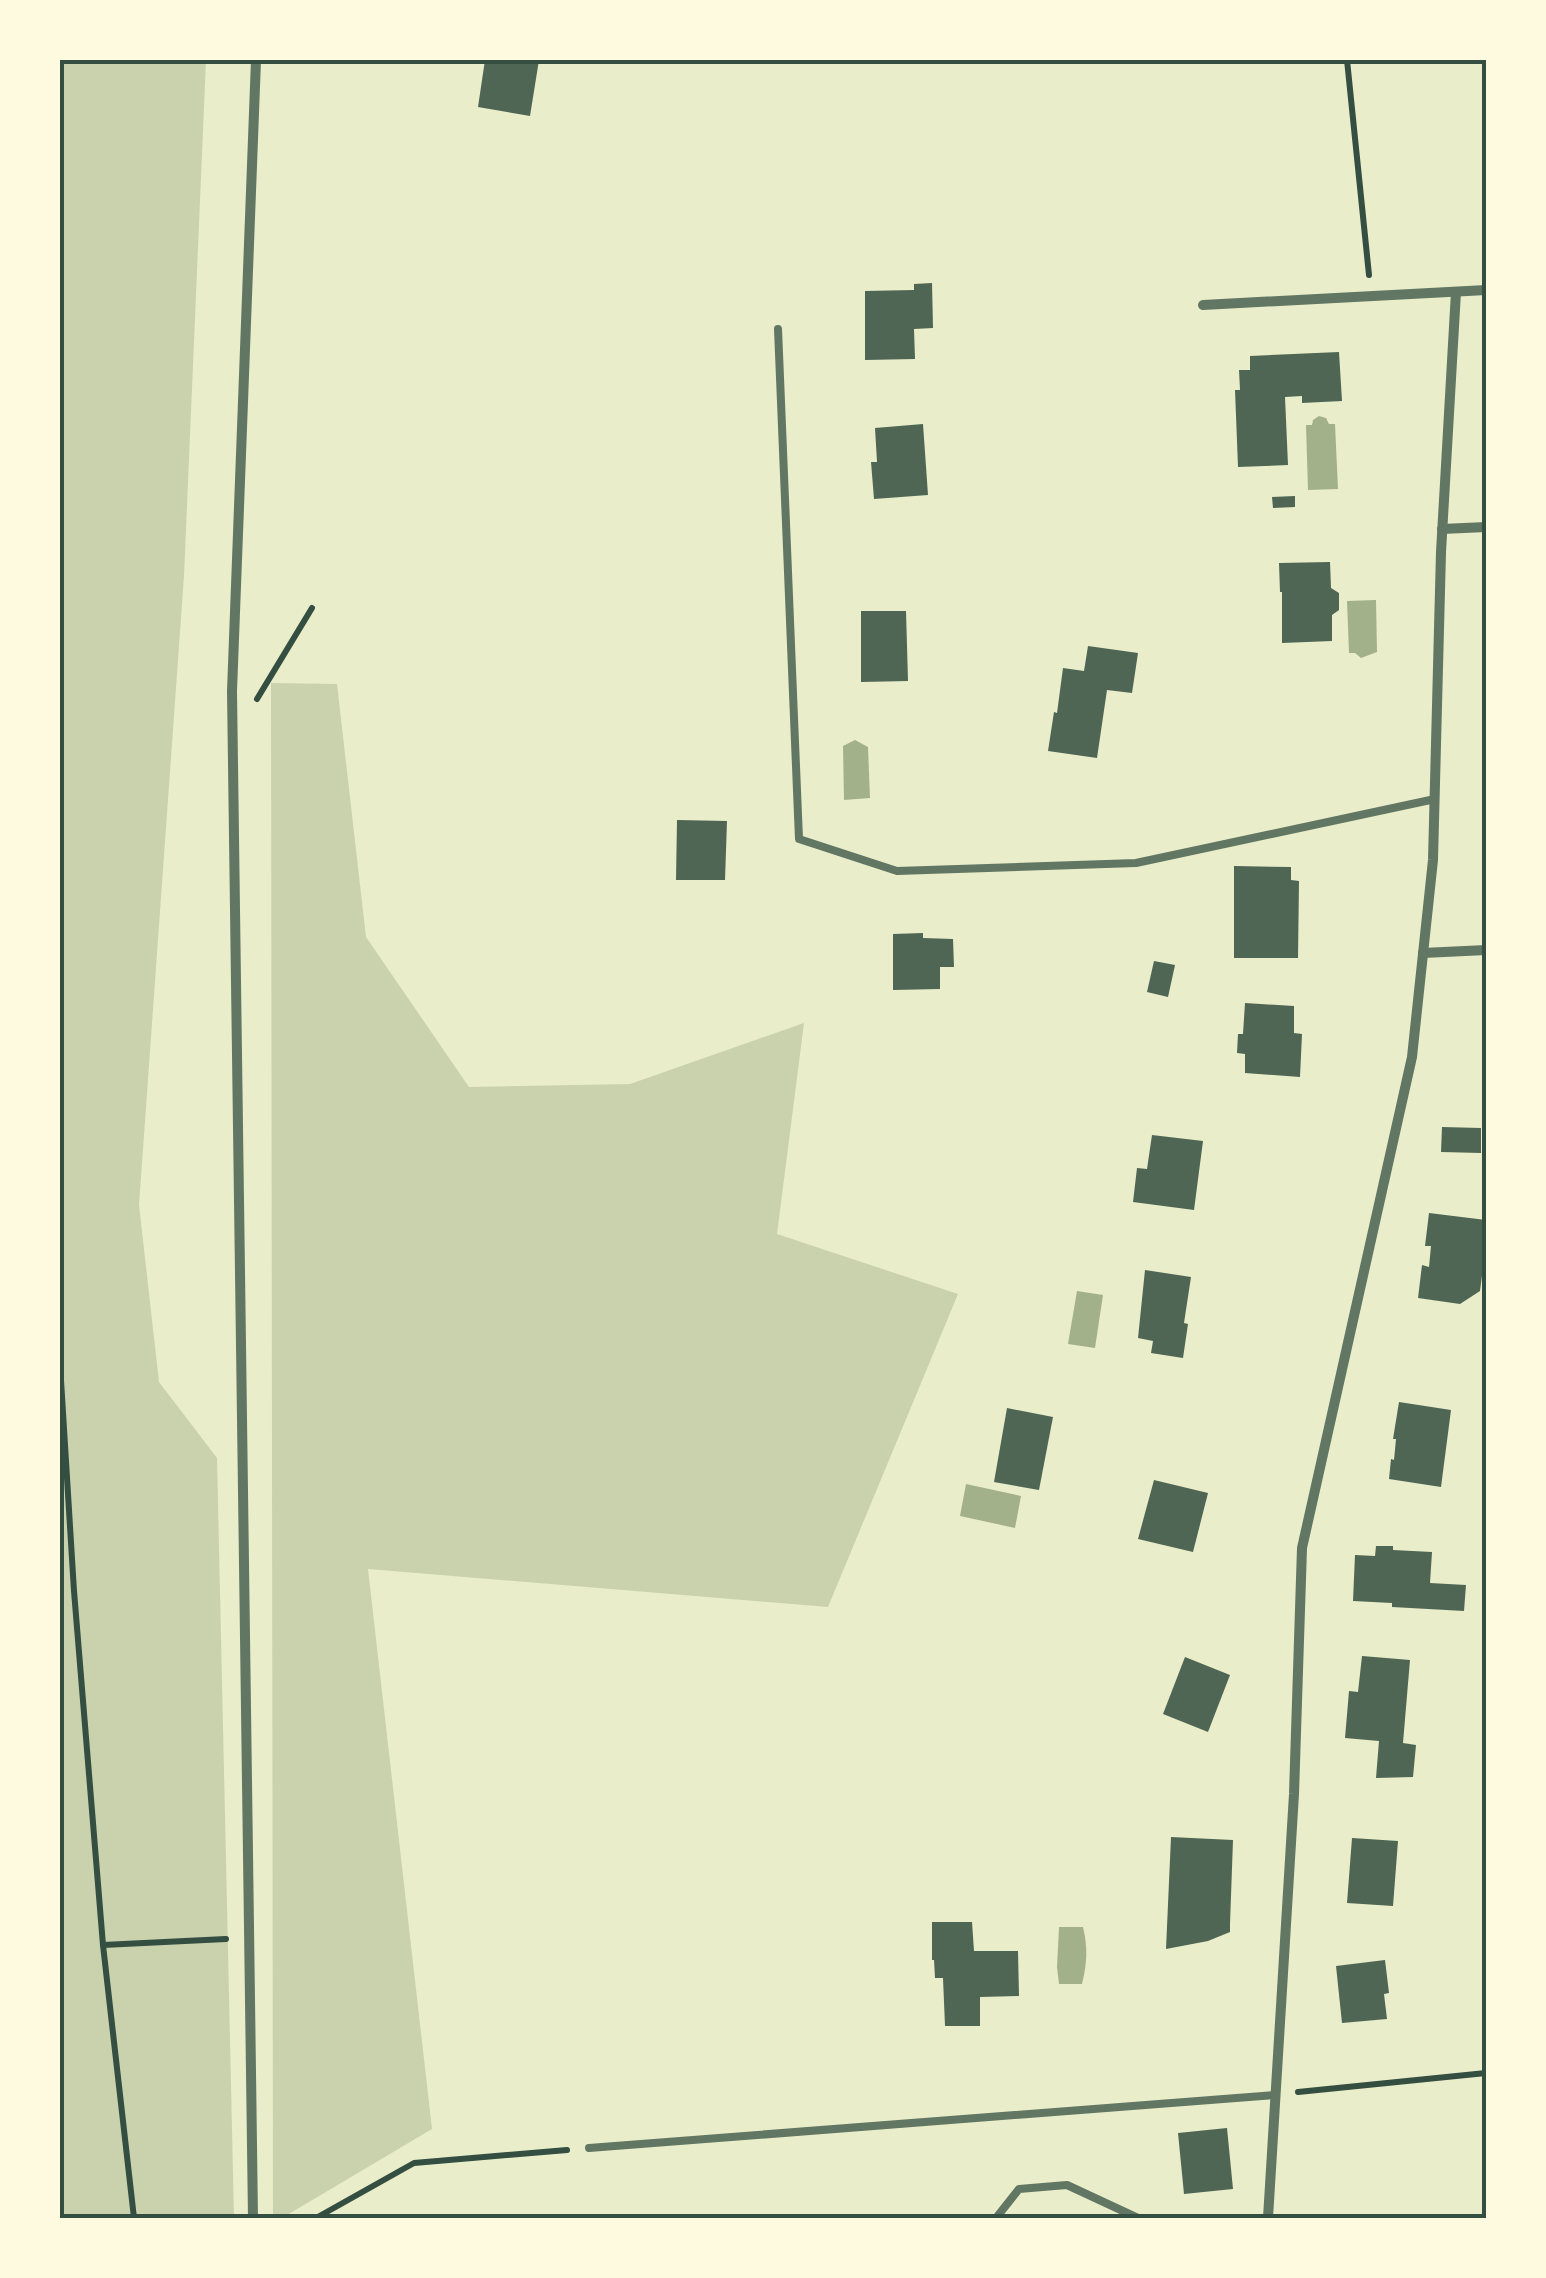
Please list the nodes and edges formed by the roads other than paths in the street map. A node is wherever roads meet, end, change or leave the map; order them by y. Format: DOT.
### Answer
graph roads {
  1 [pos="256,60"];
  2 [pos="1486,290"];
  3 [pos="1456,292"];
  4 [pos="1204,304"];
  5 [pos="778,330"];
  6 [pos="1486,527"];
  7 [pos="1442,528"];
  8 [pos="1435,799"];
  9 [pos="1486,950"];
  10 [pos="1423,953"];
  11 [pos="1276,2095"];
  12 [pos="588,2148"];
  13 [pos="253,2218"];
  14 [pos="996,2218"];
  15 [pos="1138,2218"];
  16 [pos="1268,2218"];
  1 -- 13 [label="street"];
  2 -- 3 [label="street"];
  3 -- 4 [label="street"];
  3 -- 7 [label="street"];
  5 -- 8 [label="lane"];
  6 -- 7 [label="street"];
  7 -- 8 [label="street"];
  8 -- 10 [label="street"];
  9 -- 10 [label="street"];
  10 -- 11 [label="street"];
  11 -- 12 [label="lane"];
  11 -- 16 [label="street"];
  14 -- 15 [label="lane"];
}
